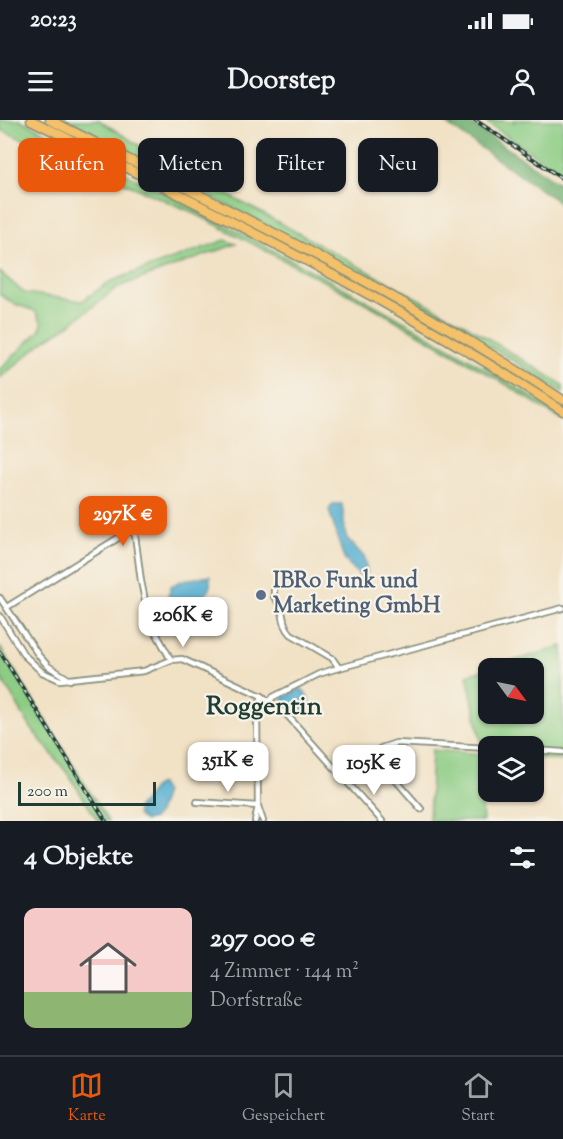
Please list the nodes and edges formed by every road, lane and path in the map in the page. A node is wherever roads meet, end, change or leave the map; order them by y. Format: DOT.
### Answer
graph roads {
  1 [pos="31,120"];
  2 [pos="50,120"];
  3 [pos="563,400"];
  4 [pos="563,411"];
  5 [pos="274,590"];
  6 [pos="0,598"];
  7 [pos="7,607"];
  8 [pos="563,608"];
  9 [pos="0,616"];
  10 [pos="171,660"];
  11 [pos="339,668"];
  12 [pos="70,680"];
  13 [pos="262,696"];
  14 [pos="270,701"];
  15 [pos="478,747"];
  16 [pos="544,751"];
  17 [pos="563,752"];
  18 [pos="373,754"];
  19 [pos="344,779"];
  20 [pos="397,782"];
  21 [pos="404,782"];
  22 [pos="197,802"];
  23 [pos="258,806"];
  24 [pos="421,809"];
  25 [pos="255,821"];
  26 [pos="263,821"];
  27 [pos="382,821"];
  1 -- 4 [label="highway"];
  2 -- 3 [label="highway"];
  5 -- 11 [label="street"];
  6 -- 7 [label="street"];
  7 -- 10 [label="street"];
  7 -- 12 [label="street"];
  8 -- 11 [label="street"];
  9 -- 12 [label="street"];
  10 -- 12 [label="street"];
  10 -- 13 [label="street"];
  11 -- 14 [label="street"];
  13 -- 14 [label="street"];
  13 -- 23 [label="street"];
  14 -- 19 [label="street"];
  15 -- 18 [label="street"];
  16 -- 17 [label="street"];
  18 -- 19 [label="street"];
  18 -- 20 [label="street"];
  19 -- 27 [label="street"];
  20 -- 21 [label="street"];
  20 -- 24 [label="street"];
  22 -- 23 [label="street"];
  23 -- 25 [label="street"];
  23 -- 26 [label="street"];
}
